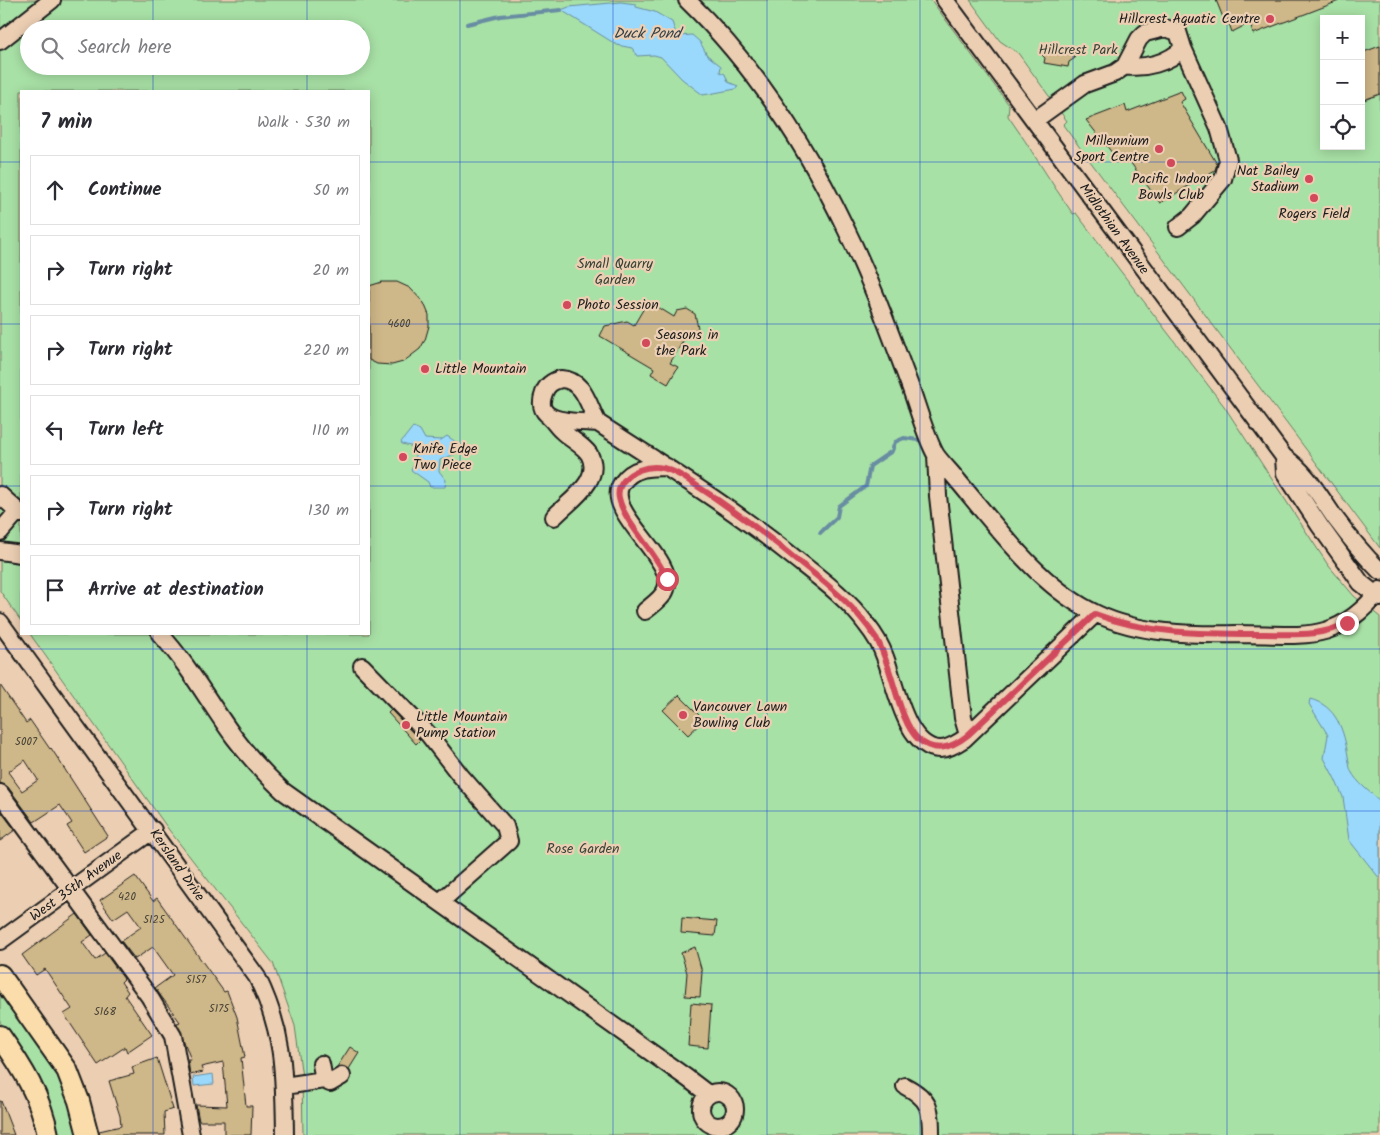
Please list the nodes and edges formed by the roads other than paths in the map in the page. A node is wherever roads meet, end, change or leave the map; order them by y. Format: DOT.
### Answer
graph roads {
  1 [pos="52,0"];
  2 [pos="687,0"];
  3 [pos="945,0"];
  4 [pos="26,20"];
  5 [pos="20,25"];
  6 [pos="0,40"];
  7 [pos="1183,48"];
  8 [pos="1125,66"];
  9 [pos="1035,120"];
  10 [pos="1178,227"];
  11 [pos="550,416"];
  12 [pos="598,423"];
  13 [pos="936,454"];
  14 [pos="1284,457"];
  15 [pos="667,467"];
  16 [pos="0,495"];
  17 [pos="20,512"];
  18 [pos="554,517"];
  19 [pos="0,532"];
  20 [pos="0,551"];
  21 [pos="20,554"];
  22 [pos="1380,571"];
  23 [pos="1379,595"];
  24 [pos="645,611"];
  25 [pos="1095,614"];
  26 [pos="0,622"];
  27 [pos="161,635"];
  28 [pos="362,666"];
  29 [pos="968,735"];
  30 [pos="0,793"];
  31 [pos="153,830"];
  32 [pos="71,889"];
  33 [pos="440,902"];
  34 [pos="0,941"];
  35 [pos="0,975"];
  36 [pos="0,1036"];
  37 [pos="342,1076"];
  38 [pos="284,1086"];
  39 [pos="905,1086"];
  40 [pos="708,1094"];
  41 [pos="48,1135"];
  42 [pos="88,1135"];
  43 [pos="191,1135"];
  44 [pos="285,1135"];
  45 [pos="930,1135"];
  1 -- 4 [label="street"];
  2 -- 13 [label="street"];
  3 -- 9 [label="street, Midlothian Avenue"];
  5 -- 6 [label="street"];
  7 -- 8 [label="street"];
  7 -- 8 [label="street"];
  7 -- 10 [label="street"];
  8 -- 9 [label="street"];
  9 -- 14 [label="street, Midlothian Avenue"];
  11 -- 12 [label="street"];
  11 -- 12 [label="street"];
  11 -- 18 [label="street"];
  12 -- 15 [label="street"];
  13 -- 25 [label="street"];
  13 -- 29 [label="street"];
  14 -- 22 [label="street, Midlothian Avenue"];
  14 -- 23 [label="street, Midlothian Avenue"];
  15 -- 24 [label="street"];
  15 -- 29 [label="street"];
  16 -- 17 [label="street"];
  17 -- 19 [label="street"];
  20 -- 21 [label="street"];
  23 -- 25 [label="street"];
  25 -- 29 [label="street"];
  26 -- 31 [label="street, Kersland Drive"];
  27 -- 33 [label="street"];
  28 -- 33 [label="street"];
  30 -- 32 [label="street"];
  31 -- 32 [label="street, West 35th Avenue"];
  31 -- 38 [label="street, Kersland Drive"];
  32 -- 34 [label="street, West 35th Avenue"];
  32 -- 43 [label="street"];
  33 -- 40 [label="street"];
  35 -- 42 [label="main road"];
  36 -- 41 [label="main road"];
  37 -- 38 [label="street"];
  38 -- 44 [label="street, Kersland Drive"];
  39 -- 45 [label="street"];
}
